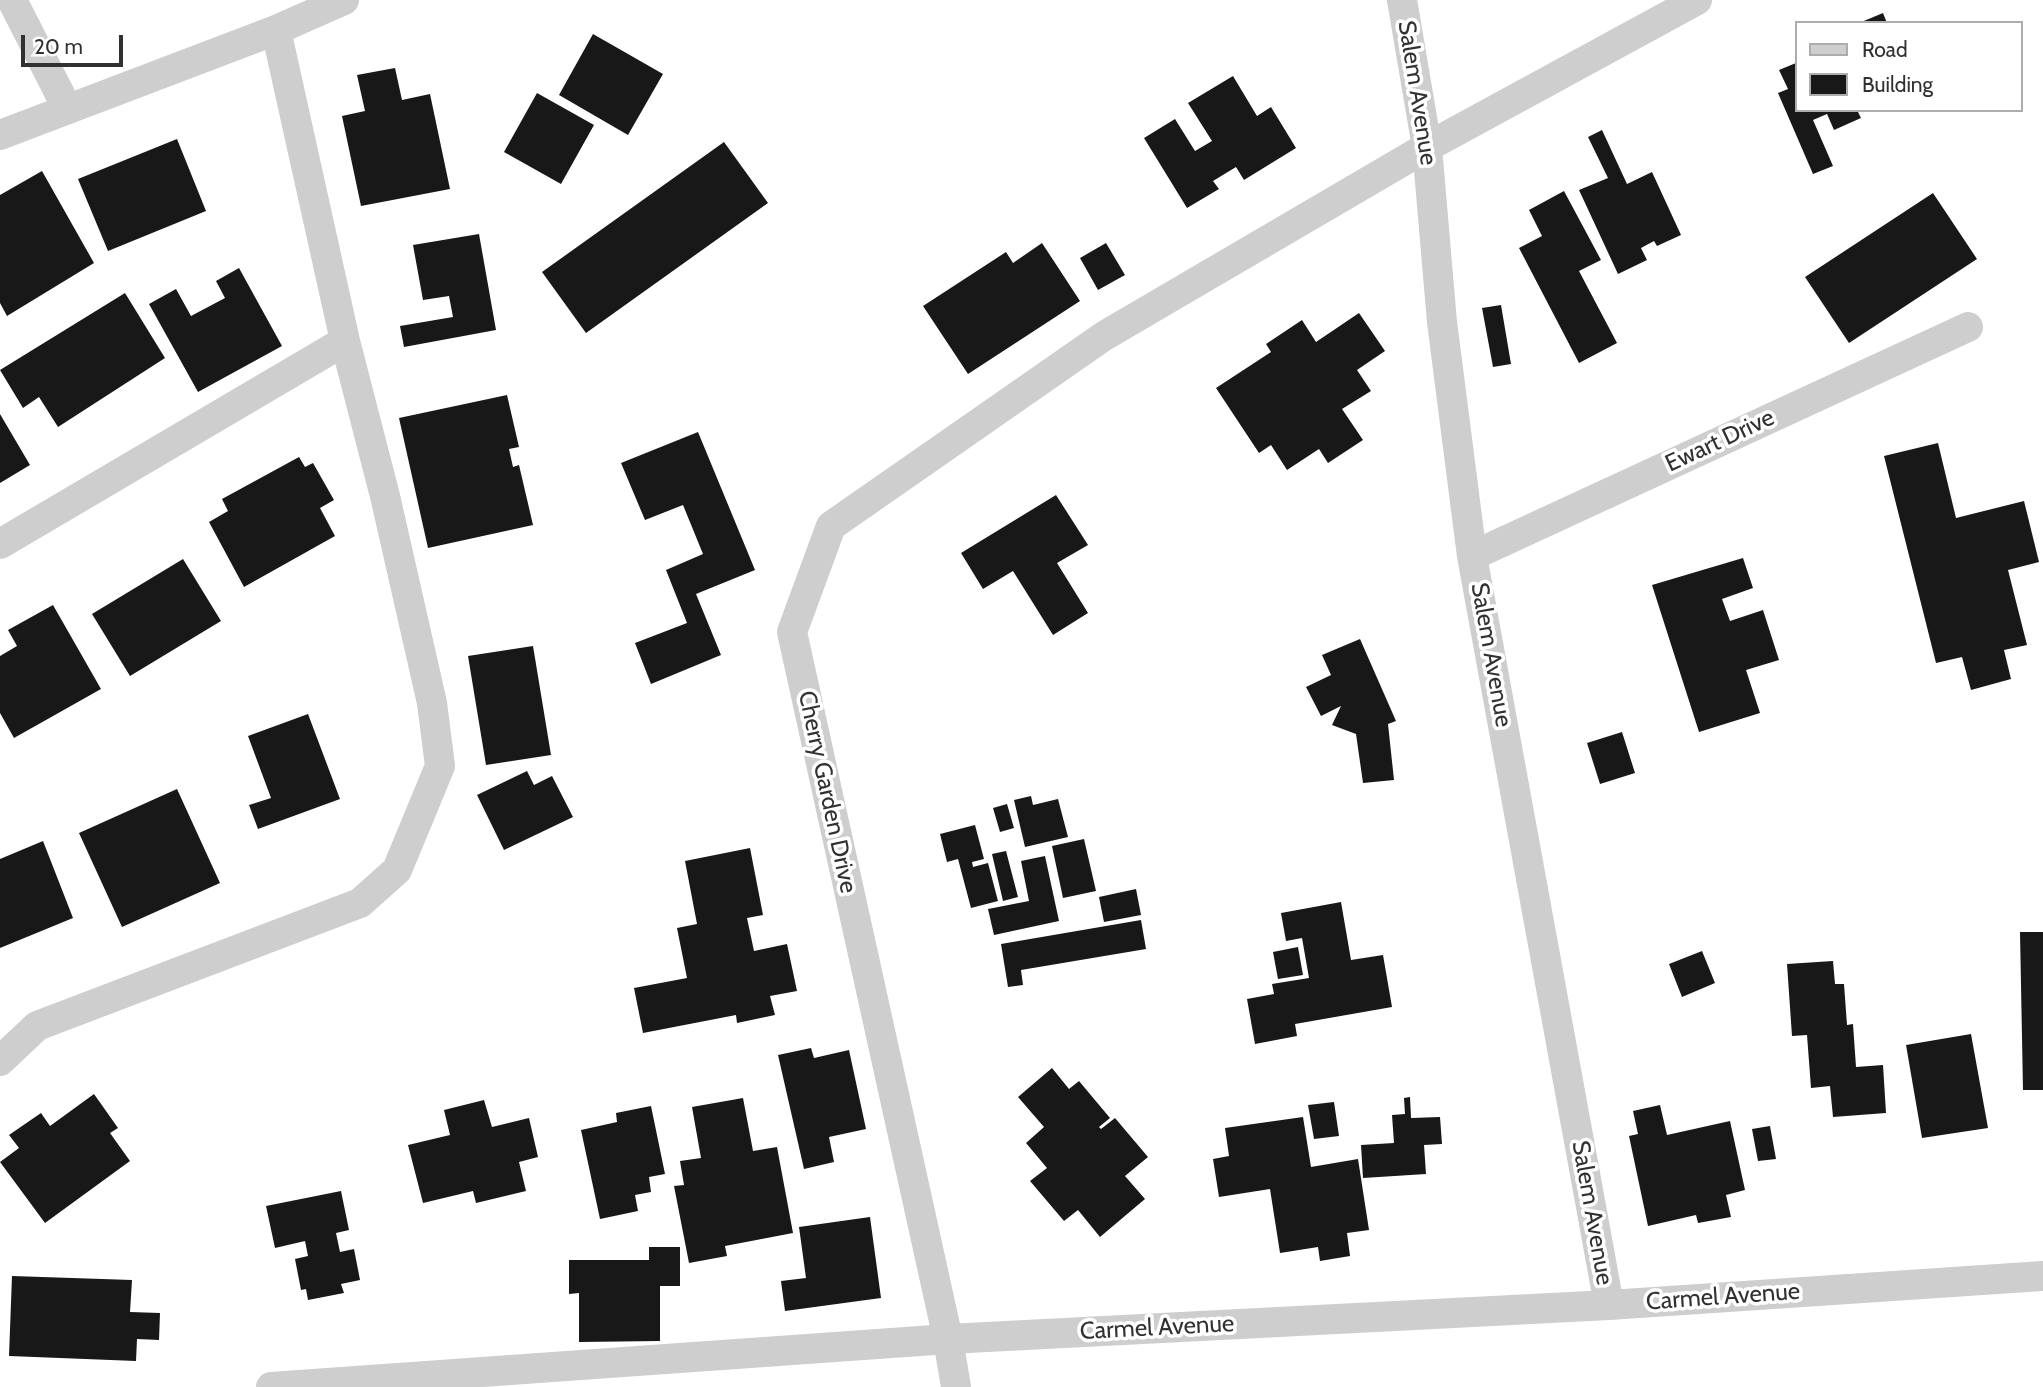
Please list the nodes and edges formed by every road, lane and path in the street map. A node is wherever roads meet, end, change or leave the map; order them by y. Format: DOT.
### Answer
graph roads {
  1 [pos="12,0"];
  2 [pos="344,0"];
  3 [pos="1402,0"];
  4 [pos="1697,0"];
  5 [pos="276,30"];
  6 [pos="67,108"];
  7 [pos="0,135"];
  8 [pos="1427,148"];
  9 [pos="1968,327"];
  10 [pos="345,341"];
  11 [pos="0,544"];
  12 [pos="1472,556"];
  13 [pos="0,1061"];
  14 [pos="2043,1276"];
  15 [pos="1609,1305"];
  16 [pos="947,1339"];
  17 [pos="271,1387"];
  18 [pos="956,1387"];
  1 -- 6 [label="street"];
  2 -- 5 [label="street"];
  3 -- 8 [label="street, Salem Avenue"];
  4 -- 8 [label="street, Cherry Garden Drive"];
  5 -- 6 [label="street"];
  5 -- 10 [label="street"];
  6 -- 7 [label="street"];
  8 -- 12 [label="street, Salem Avenue"];
  8 -- 16 [label="street, Cherry Garden Drive"];
  9 -- 12 [label="street, Ewart Drive"];
  10 -- 11 [label="street"];
  10 -- 13 [label="street"];
  12 -- 15 [label="street, Salem Avenue"];
  14 -- 15 [label="street, Carmel Avenue"];
  15 -- 16 [label="street, Carmel Avenue"];
  16 -- 17 [label="street, Carmel Avenue"];
  16 -- 18 [label="street, Cherry Garden Drive"];
}
